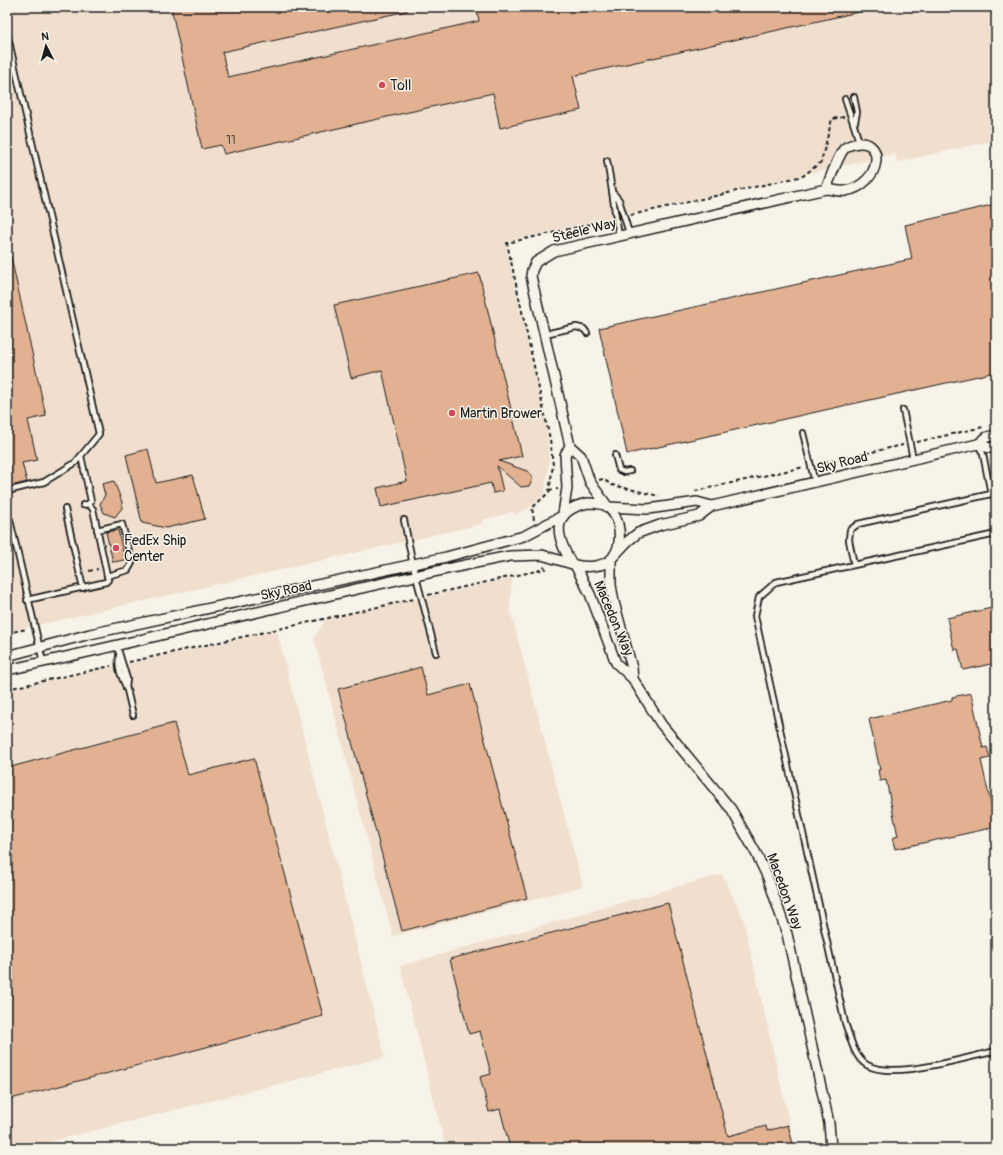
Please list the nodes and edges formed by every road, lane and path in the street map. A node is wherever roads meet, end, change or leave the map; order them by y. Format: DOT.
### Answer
graph roads {
  1 [pos="7,33"];
  2 [pos="854,97"];
  3 [pos="846,99"];
  4 [pos="850,115"];
  5 [pos="855,122"];
  6 [pos="859,143"];
  7 [pos="607,161"];
  8 [pos="826,189"];
  9 [pos="614,194"];
  10 [pos="623,217"];
  11 [pos="616,219"];
  12 [pos="624,234"];
  13 [pos="587,333"];
  14 [pos="545,334"];
  15 [pos="902,410"];
  16 [pos="989,426"];
  17 [pos="803,432"];
  18 [pos="996,435"];
  19 [pos="910,443"];
  20 [pos="978,444"];
  21 [pos="570,446"];
  22 [pos="996,446"];
  23 [pos="615,455"];
  24 [pos="81,456"];
  25 [pos="913,459"];
  26 [pos="811,466"];
  27 [pos="630,471"];
  28 [pos="590,482"];
  29 [pos="815,483"];
  30 [pos="567,488"];
  31 [pos="549,490"];
  32 [pos="7,491"];
  33 [pos="691,492"];
  34 [pos="664,496"];
  35 [pos="712,506"];
  36 [pos="608,507"];
  37 [pos="65,509"];
  38 [pos="562,515"];
  39 [pos="10,520"];
  40 [pos="404,520"];
  41 [pos="97,530"];
  42 [pos="537,530"];
  43 [pos="996,534"];
  44 [pos="542,555"];
  45 [pos="613,557"];
  46 [pos="413,564"];
  47 [pos="574,564"];
  48 [pos="854,565"];
  49 [pos="107,576"];
  50 [pos="416,576"];
  51 [pos="83,588"];
  52 [pos="422,597"];
  53 [pos="28,600"];
  54 [pos="34,627"];
  55 [pos="7,633"];
  56 [pos="117,646"];
  57 [pos="39,647"];
  58 [pos="436,653"];
  59 [pos="7,656"];
  60 [pos="119,656"];
  61 [pos="43,662"];
  62 [pos="123,663"];
  63 [pos="118,665"];
  64 [pos="7,670"];
  65 [pos="633,679"];
  66 [pos="126,688"];
  67 [pos="7,690"];
  68 [pos="133,716"];
  69 [pos="996,1051"];
  70 [pos="831,1148"];
  1 -- 24 [label="lane"];
  2 -- 5 [label="lane"];
  3 -- 4 [label="lane"];
  4 -- 5 [label="lane"];
  4 -- 10 [label="path"];
  5 -- 6 [label="lane"];
  6 -- 8 [label="street"];
  6 -- 8 [label="street, Steele Way"];
  7 -- 9 [label="lane"];
  8 -- 12 [label="street, Steele Way"];
  9 -- 10 [label="lane"];
  9 -- 11 [label="lane"];
  10 -- 12 [label="lane"];
  11 -- 12 [label="lane"];
  11 -- 31 [label="path"];
  12 -- 14 [label="street, Steele Way"];
  13 -- 14 [label="lane"];
  14 -- 21 [label="street, Steele Way"];
  15 -- 19 [label="lane"];
  16 -- 19 [label="path"];
  17 -- 26 [label="lane"];
  18 -- 20 [label="street, Sky Road"];
  19 -- 25 [label="lane"];
  19 -- 26 [label="path"];
  20 -- 22 [label="street, Sky Road"];
  20 -- 25 [label="street, Sky Road"];
  20 -- 48 [label="lane"];
  21 -- 28 [label="street, Steele Way"];
  21 -- 30 [label="street, Steele Way"];
  23 -- 27 [label="lane"];
  24 -- 32 [label="lane"];
  24 -- 41 [label="lane"];
  25 -- 29 [label="street, Sky Road"];
  26 -- 29 [label="lane"];
  26 -- 33 [label="path"];
  28 -- 34 [label="path"];
  28 -- 36 [label="street, Steele Way"];
  29 -- 35 [label="street, Sky Road"];
  30 -- 31 [label="path"];
  30 -- 38 [label="street, Steele Way"];
  31 -- 42 [label="path"];
  35 -- 36 [label="street, Sky Road"];
  35 -- 45 [label="street, Sky Road"];
  36 -- 38 [label="street"];
  36 -- 45 [label="street"];
  37 -- 51 [label="lane"];
  38 -- 42 [label="street, Sky Road"];
  38 -- 47 [label="street"];
  39 -- 53 [label="lane"];
  40 -- 46 [label="lane"];
  41 -- 49 [label="lane"];
  41 -- 49 [label="lane"];
  42 -- 46 [label="street, Sky Road"];
  43 -- 48 [label="lane"];
  44 -- 47 [label="street, Sky Road"];
  44 -- 50 [label="street, Sky Road"];
  44 -- 52 [label="path"];
  45 -- 47 [label="street"];
  45 -- 65 [label="street, Macedon Way"];
  46 -- 50 [label="lane"];
  46 -- 57 [label="street, Sky Road"];
  47 -- 65 [label="street, Macedon Way"];
  48 -- 69 [label="lane"];
  49 -- 51 [label="lane"];
  50 -- 52 [label="lane"];
  50 -- 56 [label="street, Sky Road"];
  51 -- 53 [label="lane"];
  52 -- 58 [label="lane"];
  52 -- 62 [label="path"];
  53 -- 54 [label="lane"];
  54 -- 55 [label="path"];
  54 -- 57 [label="lane"];
  56 -- 60 [label="lane"];
  56 -- 61 [label="street, Sky Road"];
  57 -- 59 [label="street, Sky Road"];
  57 -- 61 [label="lane"];
  60 -- 62 [label="lane"];
  60 -- 63 [label="lane"];
  61 -- 64 [label="street, Sky Road"];
  62 -- 66 [label="lane"];
  63 -- 66 [label="lane"];
  63 -- 67 [label="path"];
  65 -- 70 [label="street, Macedon Way"];
  66 -- 68 [label="lane"];
}
